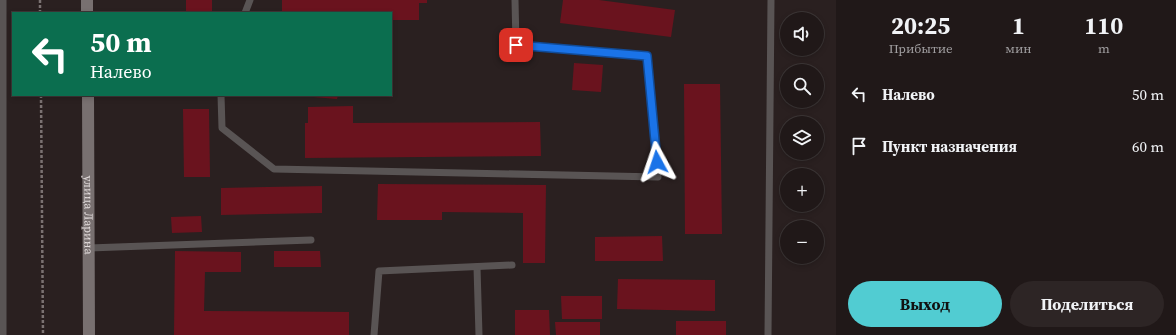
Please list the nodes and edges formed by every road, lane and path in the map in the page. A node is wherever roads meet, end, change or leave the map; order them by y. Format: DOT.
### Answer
graph roads {
  1 [pos="3,0"];
  2 [pos="40,0"];
  3 [pos="87,0"];
  4 [pos="250,0"];
  5 [pos="515,0"];
  6 [pos="771,0"];
  7 [pos="40,12"];
  8 [pos="87,12"];
  9 [pos="245,12"];
  10 [pos="41,96"];
  11 [pos="88,96"];
  12 [pos="222,96"];
  13 [pos="311,240"];
  14 [pos="89,248"];
  15 [pos="512,265"];
  16 [pos="477,267"];
  17 [pos="3,335"];
  18 [pos="43,335"];
  19 [pos="89,335"];
  20 [pos="374,335"];
  21 [pos="479,335"];
  22 [pos="768,335"];
  1 -- 17 [label="lane"];
  2 -- 7 [label="path"];
  3 -- 8 [label="street"];
  4 -- 9 [label="lane"];
  5 -- 12 [label="lane"];
  6 -- 22 [label="lane"];
  10 -- 18 [label="path"];
  11 -- 14 [label="street, улица Ларина"];
  13 -- 14 [label="lane"];
  14 -- 19 [label="street, улица Ларина"];
  15 -- 16 [label="lane"];
  16 -- 20 [label="lane"];
  16 -- 21 [label="lane"];
}
